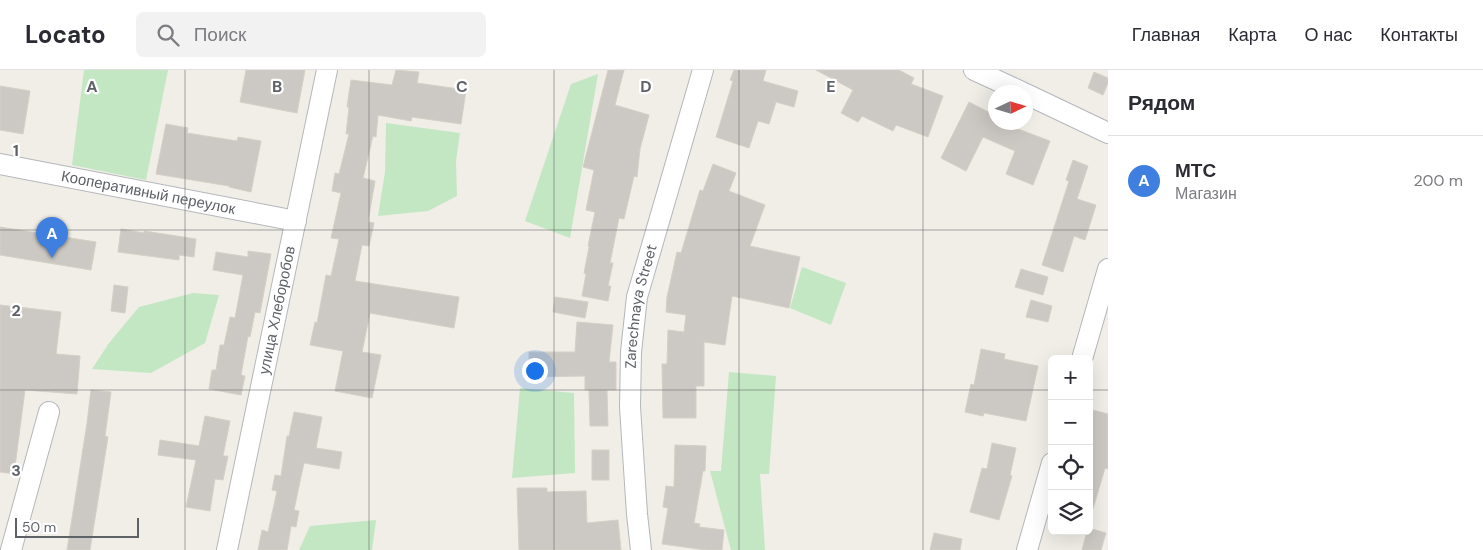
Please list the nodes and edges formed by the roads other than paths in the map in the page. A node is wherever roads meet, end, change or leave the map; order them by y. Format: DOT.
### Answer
graph roads {
  1 [pos="327,70"];
  2 [pos="703,70"];
  3 [pos="974,70"];
  4 [pos="1007,85"];
  5 [pos="1033,97"];
  6 [pos="1108,133"];
  7 [pos="0,164"];
  8 [pos="296,221"];
  9 [pos="1108,269"];
  10 [pos="1083,355"];
  11 [pos="49,412"];
  12 [pos="1048,477"];
  13 [pos="11,550"];
  14 [pos="227,550"];
  15 [pos="641,550"];
  16 [pos="1027,550"];
  1 -- 8 [label="street, улица Хлеборобов"];
  2 -- 15 [label="street, Zarechnaya Street"];
  3 -- 4 [label="street"];
  5 -- 6 [label="street"];
  7 -- 8 [label="street, Кооперативный переулок"];
  8 -- 14 [label="street, улица Хлеборобов"];
  9 -- 10 [label="street"];
  11 -- 13 [label="street"];
  12 -- 16 [label="street"];
}
